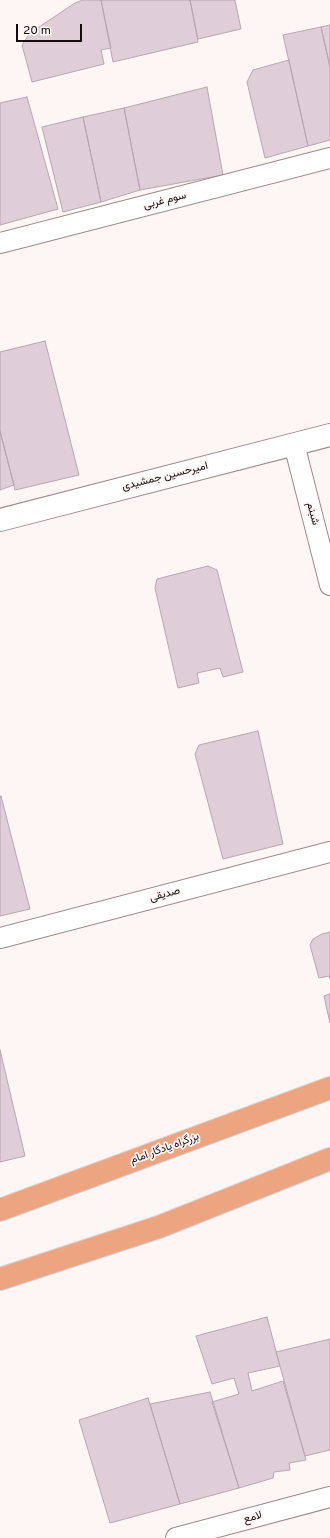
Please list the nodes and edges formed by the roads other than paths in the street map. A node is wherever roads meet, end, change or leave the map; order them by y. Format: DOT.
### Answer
graph roads {
  1 [pos="330,158"];
  2 [pos="0,243"];
  3 [pos="330,435"];
  4 [pos="294,444"];
  5 [pos="0,520"];
  6 [pos="330,585"];
  7 [pos="330,852"];
  8 [pos="0,938"];
  9 [pos="330,1088"];
  10 [pos="330,1159"];
  11 [pos="0,1210"];
  12 [pos="0,1279"];
  13 [pos="330,1497"];
  14 [pos="176,1538"];
  1 -- 2 [label="street, سوم غربی"];
  3 -- 4 [label="street, امیرحسین جمشیدی"];
  4 -- 5 [label="street, امیرحسین جمشیدی"];
  4 -- 6 [label="street, شبنم"];
  7 -- 8 [label="street, صدیقی"];
  9 -- 11 [label="highway, بزرگراه یادگار امام"];
  10 -- 12 [label="highway"];
  13 -- 14 [label="street, لامع"];
}
